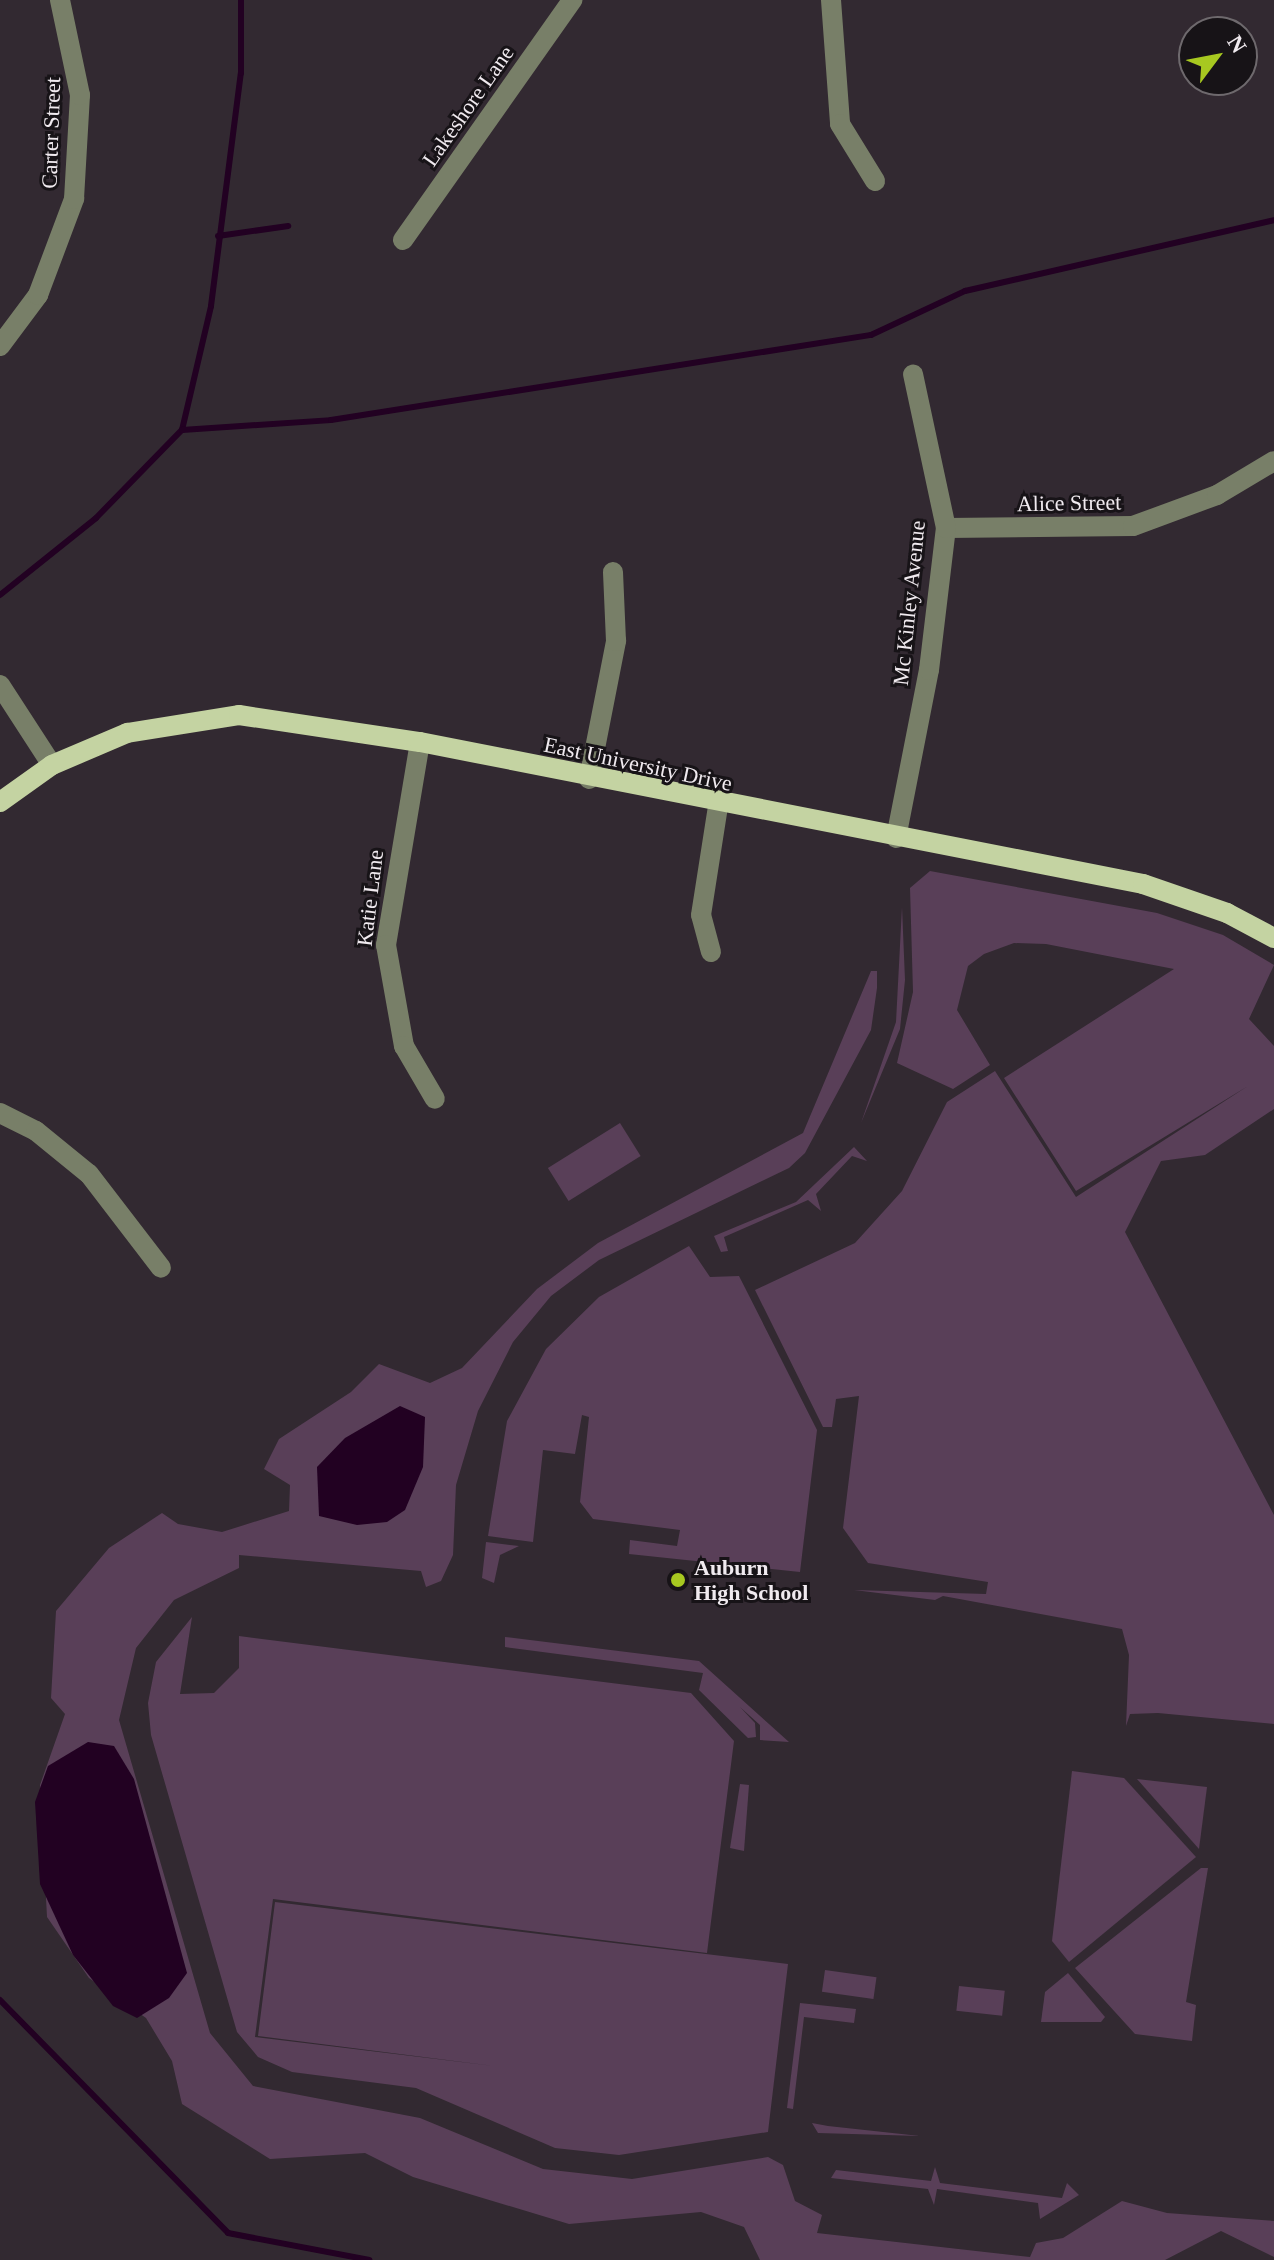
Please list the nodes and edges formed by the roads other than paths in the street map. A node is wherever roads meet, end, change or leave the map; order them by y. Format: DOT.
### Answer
graph roads {
  1 [pos="60,0"];
  2 [pos="572,0"];
  3 [pos="831,0"];
  4 [pos="875,181"];
  5 [pos="403,240"];
  6 [pos="0,346"];
  7 [pos="913,374"];
  8 [pos="1274,461"];
  9 [pos="946,528"];
  10 [pos="613,572"];
  11 [pos="0,685"];
  12 [pos="420,742"];
  13 [pos="52,765"];
  14 [pos="589,779"];
  15 [pos="0,802"];
  16 [pos="718,806"];
  17 [pos="896,838"];
  18 [pos="1274,938"];
  19 [pos="711,952"];
  20 [pos="435,1099"];
  21 [pos="0,1113"];
  22 [pos="161,1268"];
  1 -- 6 [label="street, Carter Street"];
  2 -- 5 [label="street, Lakeshore Lane"];
  3 -- 4 [label="street"];
  7 -- 9 [label="street, Mc Kinley Avenue"];
  8 -- 9 [label="street, Alice Street"];
  9 -- 17 [label="street, Mc Kinley Avenue"];
  10 -- 14 [label="street"];
  11 -- 13 [label="street"];
  12 -- 13 [label="main road, East University Drive"];
  12 -- 14 [label="main road, East University Drive"];
  12 -- 20 [label="street, Katie Lane"];
  13 -- 15 [label="main road, East University Drive"];
  14 -- 16 [label="main road, East University Drive"];
  16 -- 17 [label="main road, East University Drive"];
  16 -- 19 [label="street"];
  17 -- 18 [label="main road, East University Drive"];
  21 -- 22 [label="street"];
}
